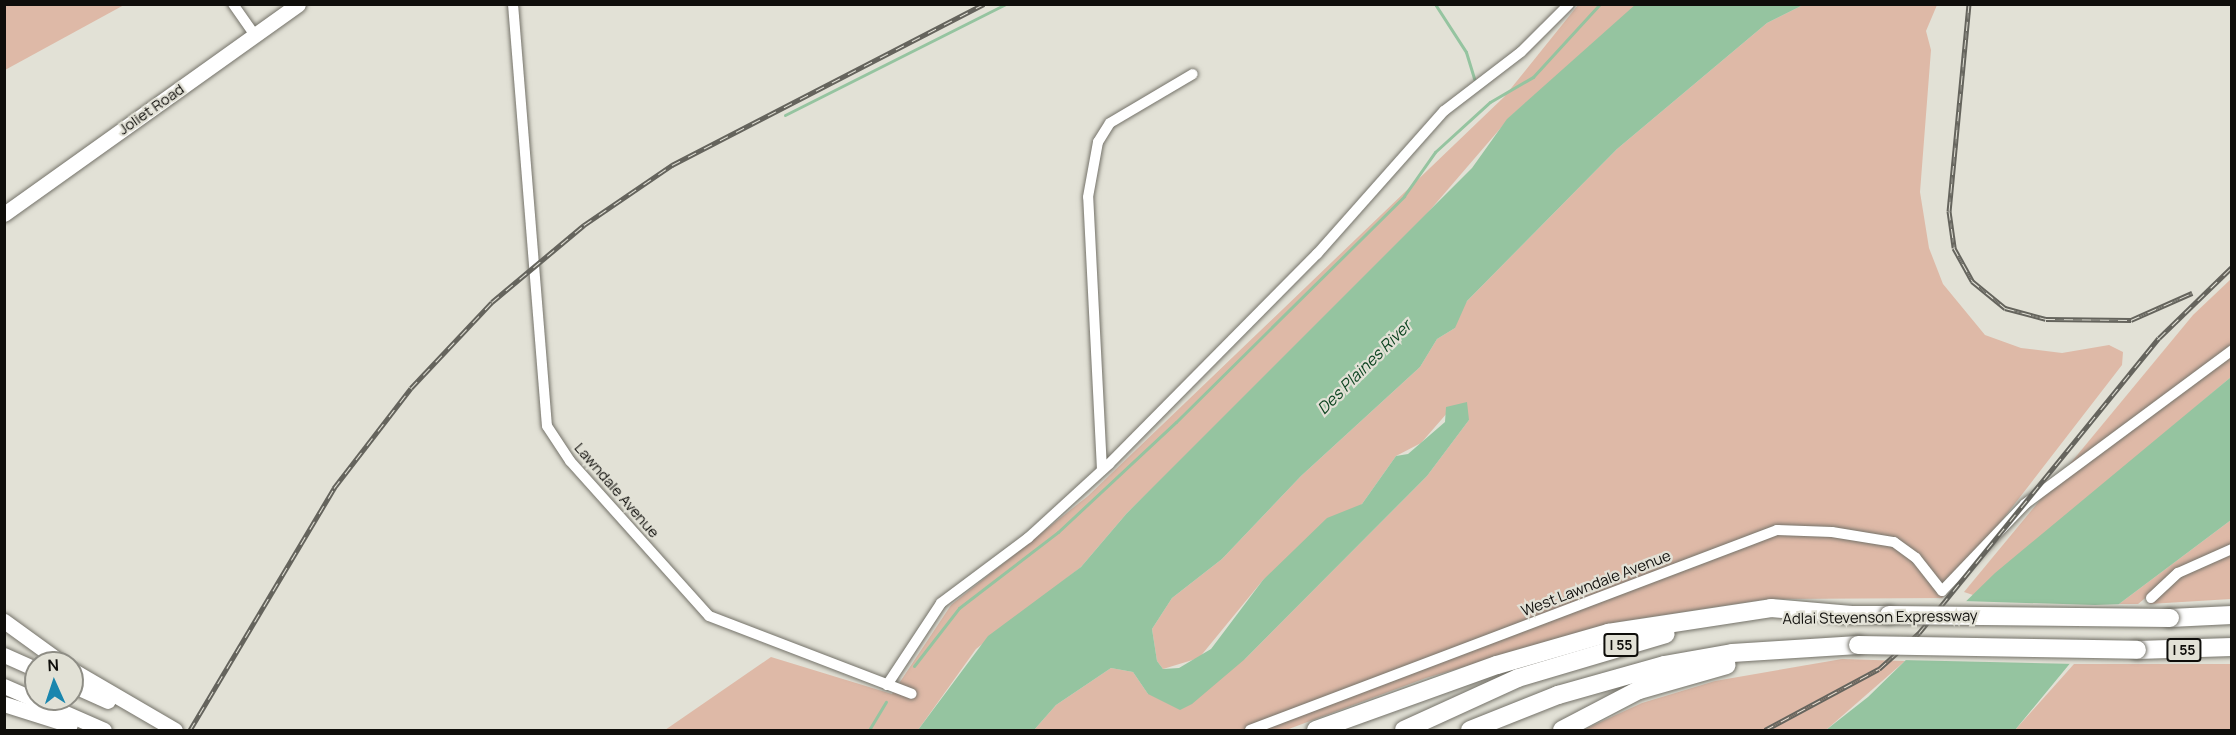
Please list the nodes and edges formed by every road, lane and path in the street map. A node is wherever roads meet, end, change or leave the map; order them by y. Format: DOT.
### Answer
graph roads {
  1 [pos="233,4"];
  2 [pos="298,4"];
  3 [pos="513,4"];
  4 [pos="1569,4"];
  5 [pos="255,36"];
  6 [pos="1193,74"];
  7 [pos="4,214"];
  8 [pos="2232,350"];
  9 [pos="1102,470"];
  10 [pos="2232,549"];
  11 [pos="2151,598"];
  12 [pos="1852,615"];
  13 [pos="2232,615"];
  14 [pos="4,621"];
  15 [pos="1816,646"];
  16 [pos="2232,647"];
  17 [pos="45,651"];
  18 [pos="4,655"];
  19 [pos="24,664"];
  20 [pos="84,679"];
  21 [pos="887,685"];
  22 [pos="4,686"];
  23 [pos="84,690"];
  24 [pos="912,694"];
  25 [pos="105,696"];
  26 [pos="1393,703"];
  27 [pos="4,704"];
  28 [pos="84,727"];
  29 [pos="104,730"];
  30 [pos="174,730"];
  31 [pos="1250,730"];
  32 [pos="1316,730"];
  33 [pos="1339,730"];
  34 [pos="1404,730"];
  35 [pos="1470,730"];
  36 [pos="1562,730"];
  1 -- 5 [label="street"];
  2 -- 5 [label="main road, Joliet Road"];
  3 -- 21 [label="street, Lawndale Avenue"];
  4 -- 9 [label="street"];
  5 -- 7 [label="main road, Joliet Road"];
  6 -- 9 [label="street"];
  8 -- 31 [label="street, West Lawndale Avenue"];
  9 -- 21 [label="street"];
  10 -- 11 [label="street"];
  12 -- 13 [label="highway, Adlai Stevenson Expressway / I 55, bridge"];
  12 -- 26 [label="highway"];
  12 -- 34 [label="highway, Adlai Stevenson Expressway / I 55"];
  14 -- 17 [label="main road"];
  15 -- 16 [label="highway, Adlai Stevenson Expressway / I 55, bridge"];
  15 -- 35 [label="highway, Adlai Stevenson Expressway / I 55"];
  15 -- 36 [label="highway"];
  18 -- 19 [label="main road"];
  20 -- 25 [label="main road"];
  21 -- 24 [label="street, Lawndale Avenue"];
  22 -- 28 [label="main road"];
  23 -- 25 [label="main road"];
  25 -- 30 [label="main road"];
  26 -- 32 [label="highway"];
  26 -- 33 [label="highway"];
  27 -- 28 [label="main road"];
  28 -- 29 [label="main road"];
}
